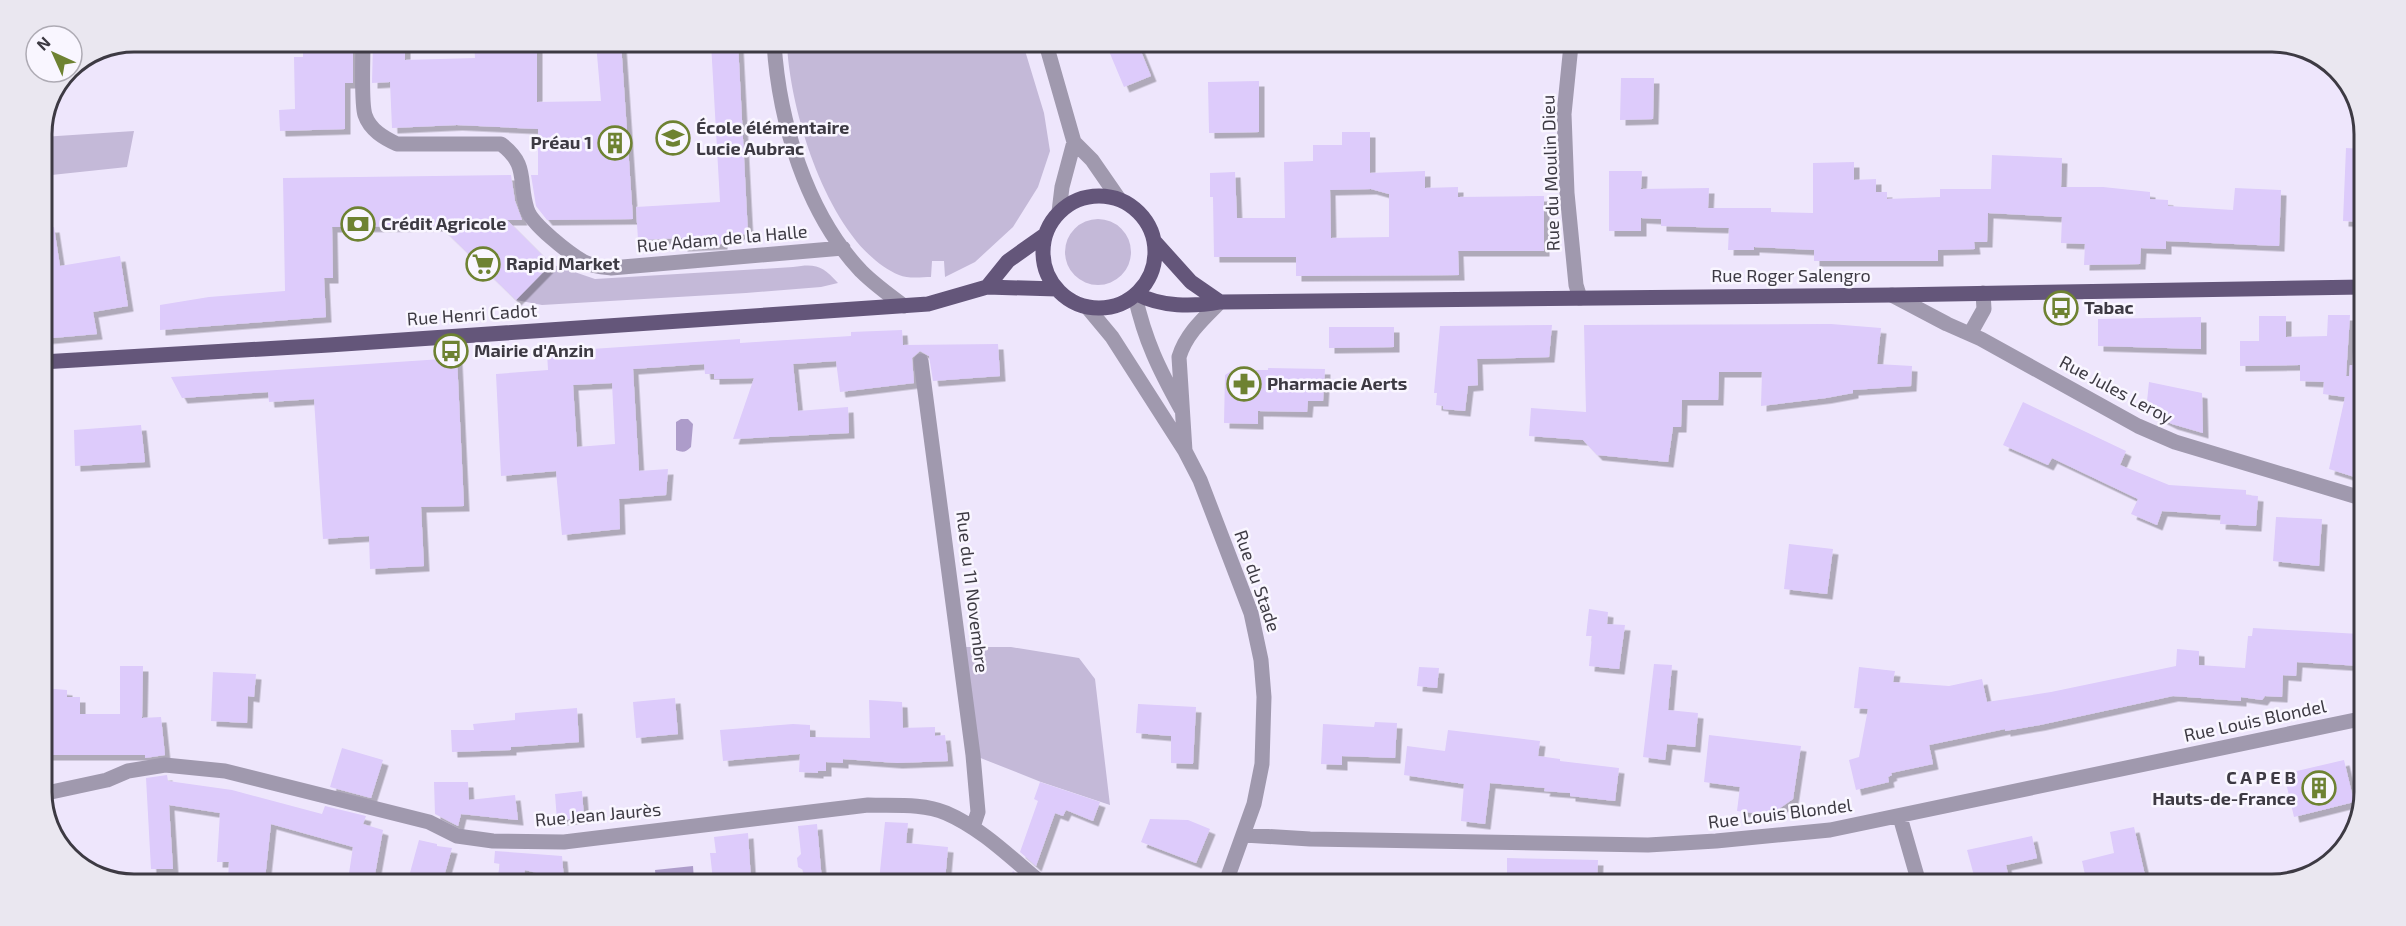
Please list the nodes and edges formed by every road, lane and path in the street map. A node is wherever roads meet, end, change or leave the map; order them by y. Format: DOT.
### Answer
graph roads {
  1 [pos="363,53"];
  2 [pos="774,53"];
  3 [pos="1049,53"];
  4 [pos="1570,53"];
  5 [pos="1074,142"];
  6 [pos="1119,199"];
  7 [pos="1059,212"];
  8 [pos="1046,234"];
  9 [pos="1155,242"];
  10 [pos="843,248"];
  11 [pos="987,287"];
  12 [pos="2353,287"];
  13 [pos="1057,289"];
  14 [pos="1983,294"];
  15 [pos="1136,295"];
  16 [pos="1892,295"];
  17 [pos="1581,298"];
  18 [pos="1221,302"];
  19 [pos="904,306"];
  20 [pos="1087,307"];
  21 [pos="1970,334"];
  22 [pos="53,361"];
  23 [pos="921,361"];
  24 [pos="1184,415"];
  25 [pos="1185,450"];
  26 [pos="2354,496"];
  27 [pos="2354,720"];
  28 [pos="53,792"];
  29 [pos="1899,817"];
  30 [pos="973,827"];
  31 [pos="1244,835"];
  32 [pos="1030,874"];
  33 [pos="1229,874"];
  34 [pos="1917,874"];
  1 -- 10 [label="street, Rue Adam de la Halle"];
  2 -- 10 [label="street"];
  3 -- 5 [label="street"];
  4 -- 17 [label="street, Rue du Moulin Dieu"];
  5 -- 6 [label="street"];
  5 -- 7 [label="street"];
  6 -- 7 [label="main road"];
  6 -- 9 [label="main road"];
  7 -- 8 [label="main road"];
  8 -- 11 [label="main road"];
  8 -- 13 [label="main road"];
  9 -- 15 [label="main road"];
  9 -- 18 [label="main road"];
  10 -- 19 [label="street"];
  11 -- 13 [label="main road, Rue Henri Cadot"];
  11 -- 19 [label="main road, Rue Henri Cadot"];
  12 -- 14 [label="main road, Rue Roger Salengro"];
  13 -- 20 [label="main road"];
  14 -- 16 [label="main road, Rue Roger Salengro"];
  14 -- 21 [label="street"];
  15 -- 18 [label="main road, Rue Roger Salengro"];
  15 -- 20 [label="main road"];
  15 -- 24 [label="street, Rue du Stade"];
  16 -- 17 [label="main road, Rue Roger Salengro"];
  16 -- 21 [label="street, Rue Jules Leroy"];
  17 -- 18 [label="main road, Rue Roger Salengro"];
  18 -- 24 [label="street, Rue du Stade"];
  19 -- 22 [label="main road, Rue Henri Cadot"];
  20 -- 25 [label="street, Rue du Stade"];
  21 -- 26 [label="street, Rue Jules Leroy"];
  23 -- 30 [label="street, Rue du 11 Novembre"];
  24 -- 25 [label="street, Rue du Stade"];
  25 -- 31 [label="street, Rue du Stade"];
  27 -- 29 [label="street, Rue Louis Blondel"];
  28 -- 30 [label="street, Rue Jean Jaurès"];
  29 -- 31 [label="street, Rue Louis Blondel"];
  29 -- 34 [label="street"];
  30 -- 32 [label="street, Rue Jean Jaurès"];
  31 -- 33 [label="street"];
}
